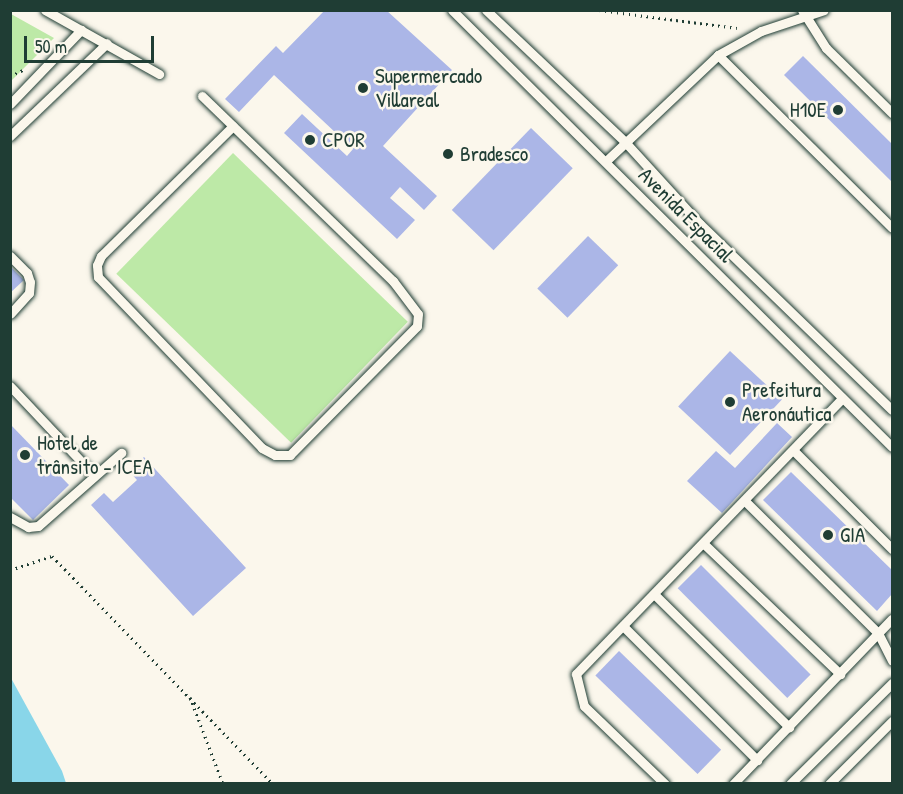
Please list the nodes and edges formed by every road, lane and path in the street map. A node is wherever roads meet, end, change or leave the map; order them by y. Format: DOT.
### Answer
graph roads {
  1 [pos="45,10"];
  2 [pos="452,10"];
  3 [pos="486,10"];
  4 [pos="599,10"];
  5 [pos="824,10"];
  6 [pos="804,14"];
  7 [pos="81,30"];
  8 [pos="761,32"];
  9 [pos="107,43"];
  10 [pos="718,55"];
  11 [pos="159,74"];
  12 [pos="202,96"];
  13 [pos="10,104"];
  14 [pos="892,113"];
  15 [pos="233,126"];
  16 [pos="10,136"];
  17 [pos="626,143"];
  18 [pos="606,161"];
  19 [pos="700,224"];
  20 [pos="892,228"];
  21 [pos="685,237"];
  22 [pos="10,256"];
  23 [pos="10,314"];
  24 [pos="10,386"];
  25 [pos="841,400"];
  26 [pos="892,410"];
  27 [pos="892,447"];
  28 [pos="794,451"];
  29 [pos="121,453"];
  30 [pos="94,476"];
  31 [pos="745,501"];
  32 [pos="10,517"];
  33 [pos="704,543"];
  34 [pos="892,549"];
  35 [pos="10,570"];
  36 [pos="654,594"];
  37 [pos="892,619"];
  38 [pos="623,626"];
  39 [pos="878,633"];
  40 [pos="892,661"];
  41 [pos="840,674"];
  42 [pos="892,683"];
  43 [pos="190,696"];
  44 [pos="892,722"];
  45 [pos="789,727"];
  46 [pos="757,760"];
  47 [pos="223,783"];
  48 [pos="273,783"];
  49 [pos="665,783"];
  50 [pos="733,783"];
  51 [pos="790,783"];
  52 [pos="829,783"];
  1 -- 7 [label="lane"];
  2 -- 18 [label="lane, Avenida Espacial"];
  3 -- 17 [label="lane, Avenida Espacial"];
  4 -- 8 [label="path"];
  5 -- 6 [label="lane"];
  6 -- 8 [label="lane"];
  6 -- 14 [label="lane"];
  7 -- 9 [label="lane"];
  7 -- 13 [label="lane"];
  8 -- 10 [label="lane"];
  9 -- 11 [label="lane"];
  9 -- 16 [label="lane"];
  10 -- 17 [label="lane"];
  10 -- 20 [label="lane"];
  12 -- 15 [label="lane"];
  15 -- 15 [label="lane"];
  17 -- 18 [label="lane"];
  17 -- 19 [label="lane, Avenida Espacial"];
  18 -- 21 [label="lane, Avenida Espacial"];
  19 -- 21 [label="lane"];
  19 -- 26 [label="lane, Avenida Espacial"];
  21 -- 25 [label="lane, Avenida Espacial"];
  22 -- 23 [label="lane"];
  24 -- 30 [label="lane"];
  25 -- 27 [label="lane, Avenida Espacial"];
  25 -- 28 [label="lane"];
  28 -- 31 [label="lane"];
  28 -- 34 [label="lane"];
  29 -- 30 [label="lane"];
  30 -- 32 [label="lane"];
  31 -- 33 [label="lane"];
  31 -- 39 [label="lane"];
  33 -- 36 [label="lane"];
  33 -- 41 [label="lane"];
  35 -- 43 [label="path"];
  36 -- 38 [label="lane"];
  36 -- 45 [label="lane"];
  37 -- 39 [label="lane"];
  38 -- 46 [label="lane"];
  38 -- 49 [label="lane"];
  39 -- 40 [label="lane"];
  39 -- 41 [label="lane"];
  41 -- 45 [label="lane"];
  42 -- 51 [label="lane"];
  43 -- 47 [label="path"];
  43 -- 48 [label="path"];
  44 -- 52 [label="lane"];
  45 -- 46 [label="lane"];
  46 -- 50 [label="lane"];
}
